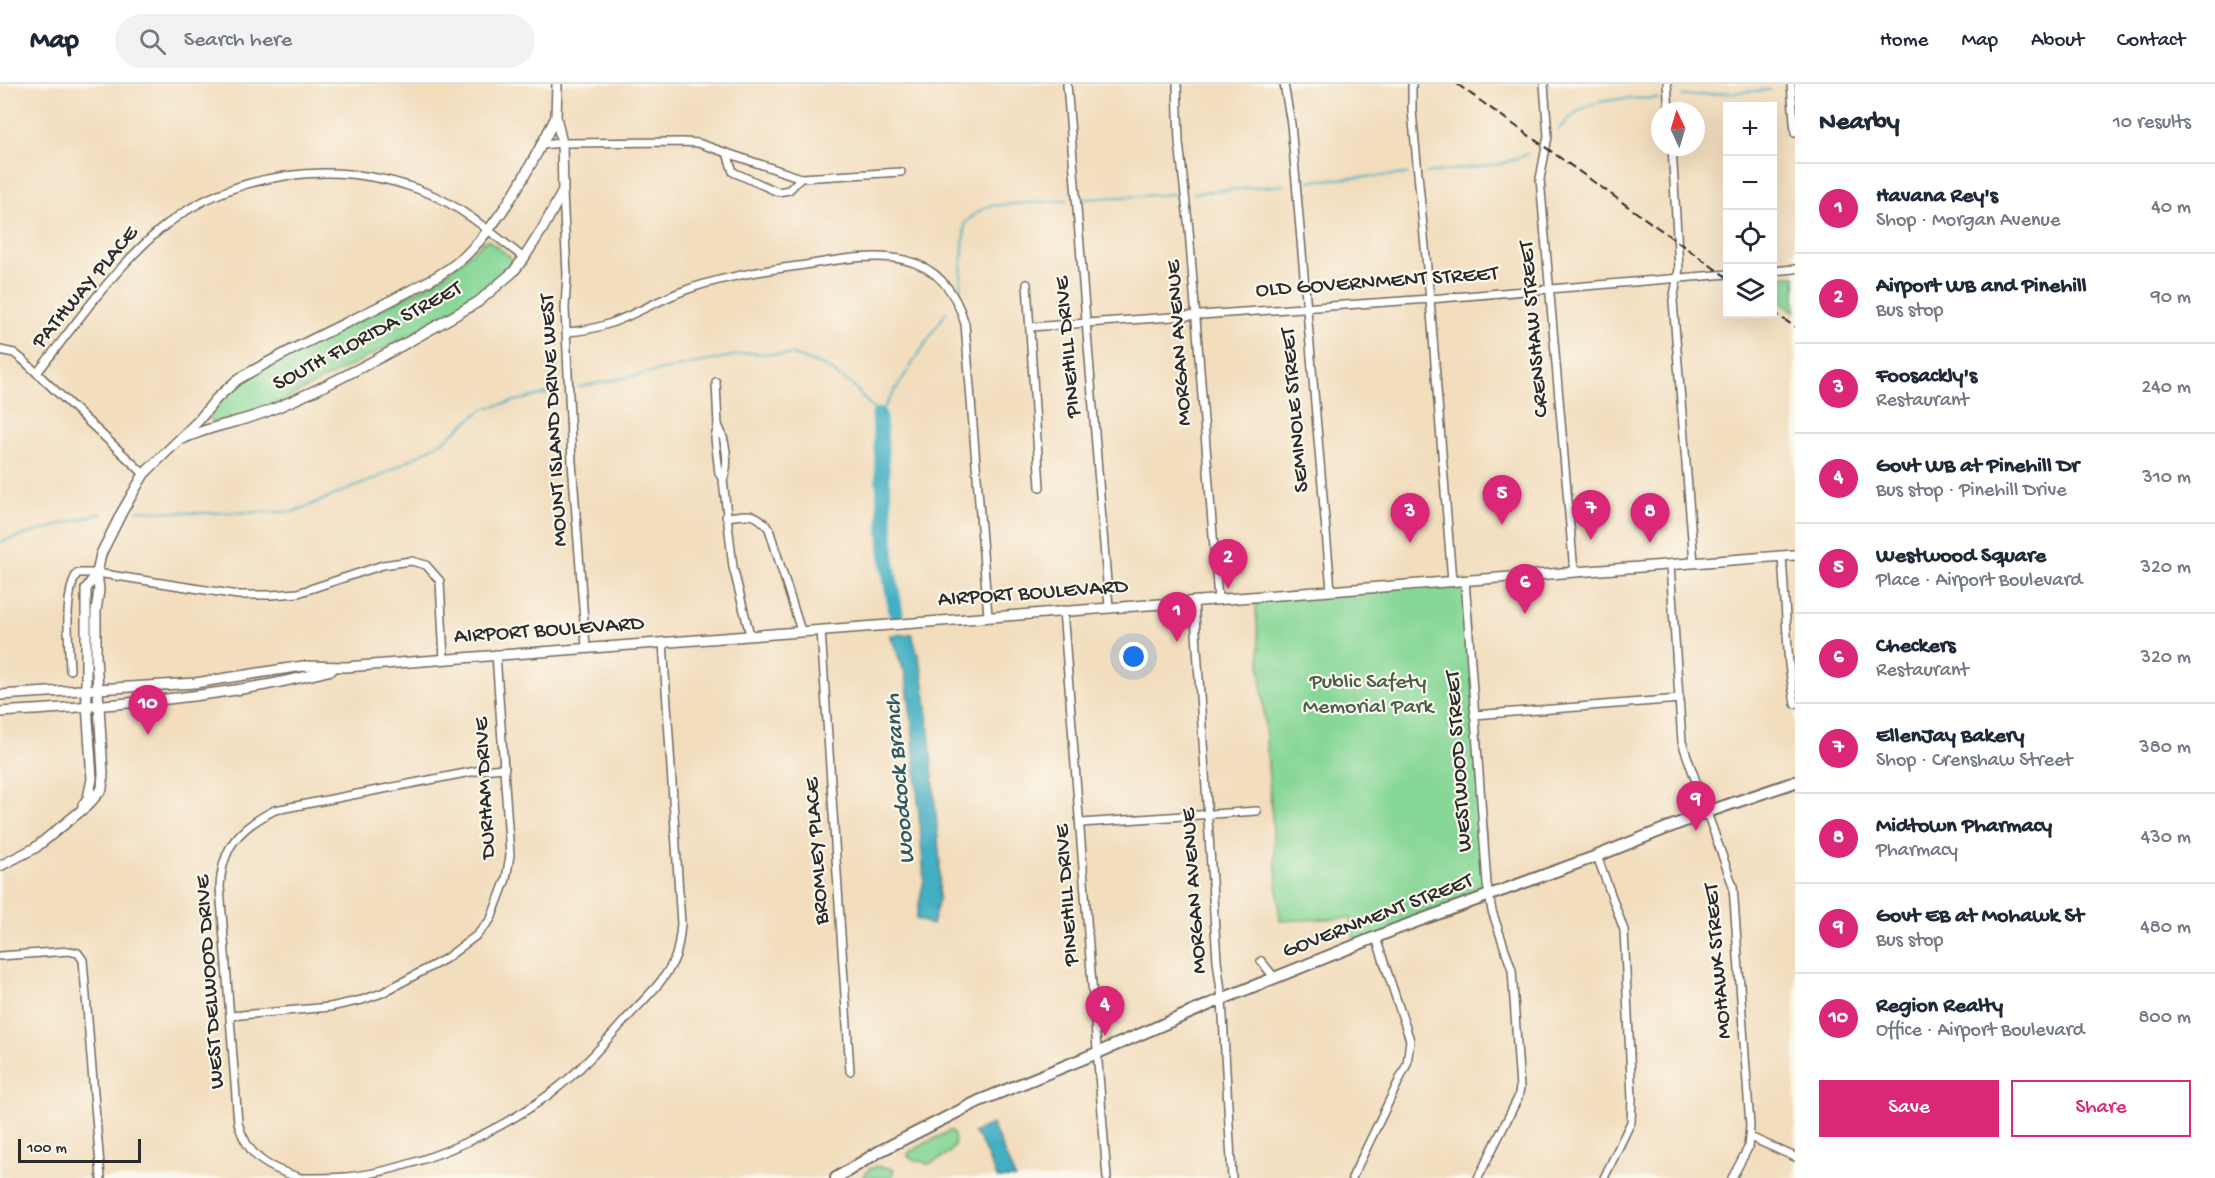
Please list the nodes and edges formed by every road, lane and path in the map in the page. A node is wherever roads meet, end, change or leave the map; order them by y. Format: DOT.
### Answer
graph roads {
  1 [pos="557,84"];
  2 [pos="1067,84"];
  3 [pos="1178,84"];
  4 [pos="1284,84"];
  5 [pos="1412,84"];
  6 [pos="1544,84"];
  7 [pos="1667,84"];
  8 [pos="1791,84"];
  9 [pos="1668,102"];
  10 [pos="556,117"];
  11 [pos="1795,133"];
  12 [pos="562,143"];
  13 [pos="542,145"];
  14 [pos="727,153"];
  15 [pos="1673,156"];
  16 [pos="901,172"];
  17 [pos="801,178"];
  18 [pos="563,191"];
  19 [pos="488,230"];
  20 [pos="524,258"];
  21 [pos="1795,269"];
  22 [pos="1777,271"];
  23 [pos="1723,274"];
  24 [pos="1677,277"];
  25 [pos="1027,284"];
  26 [pos="1549,288"];
  27 [pos="1430,299"];
  28 [pos="1305,307"];
  29 [pos="1195,315"];
  30 [pos="1085,322"];
  31 [pos="1030,327"];
  32 [pos="567,332"];
  33 [pos="0,350"];
  34 [pos="37,373"];
  35 [pos="716,381"];
  36 [pos="175,442"];
  37 [pos="144,474"];
  38 [pos="1040,487"];
  39 [pos="726,517"];
  40 [pos="1795,555"];
  41 [pos="1782,556"];
  42 [pos="1694,563"];
  43 [pos="1670,565"];
  44 [pos="1574,572"];
  45 [pos="97,573"];
  46 [pos="1465,580"];
  47 [pos="1452,581"];
  48 [pos="1330,590"];
  49 [pos="1218,599"];
  50 [pos="1194,601"];
  51 [pos="1109,607"];
  52 [pos="1063,610"];
  53 [pos="988,616"];
  54 [pos="821,630"];
  55 [pos="801,631"];
  56 [pos="750,635"];
  57 [pos="663,642"];
  58 [pos="586,648"];
  59 [pos="496,654"];
  60 [pos="444,659"];
  61 [pos="346,667"];
  62 [pos="70,670"];
  63 [pos="86,689"];
  64 [pos="97,689"];
  65 [pos="0,695"];
  66 [pos="1680,699"];
  67 [pos="1795,704"];
  68 [pos="98,705"];
  69 [pos="87,706"];
  70 [pos="0,712"];
  71 [pos="1474,715"];
  72 [pos="504,768"];
  73 [pos="1795,782"];
  74 [pos="1257,811"];
  75 [pos="79,812"];
  76 [pos="1707,812"];
  77 [pos="1207,814"];
  78 [pos="1081,823"];
  79 [pos="1597,856"];
  80 [pos="0,867"];
  81 [pos="1489,896"];
  82 [pos="1376,938"];
  83 [pos="0,956"];
  84 [pos="1261,961"];
  85 [pos="1274,977"];
  86 [pos="1222,999"];
  87 [pos="230,1016"];
  88 [pos="1097,1053"];
  89 [pos="850,1071"];
  90 [pos="1750,1137"];
  91 [pos="1795,1157"];
  92 [pos="101,1178"];
  93 [pos="303,1178"];
  94 [pos="836,1178"];
  95 [pos="1107,1178"];
  96 [pos="1232,1178"];
  97 [pos="1352,1178"];
  98 [pos="1478,1178"];
  99 [pos="1604,1178"];
  100 [pos="1732,1178"];
  1 -- 10 [label="main road, SOUTH FLORIDA STREET"];
  2 -- 30 [label="street, PINEHILL DRIVE"];
  3 -- 29 [label="street, MORGAN AVENUE"];
  4 -- 28 [label="street, SEMINOLE STREET"];
  5 -- 27 [label="street"];
  6 -- 26 [label="street, CRENSHAW STREET"];
  7 -- 9 [label="street"];
  8 -- 11 [label="street"];
  10 -- 12 [label="main road, SOUTH FLORIDA STREET"];
  10 -- 13 [label="main road, SOUTH FLORIDA STREET"];
  12 -- 13 [label="street"];
  12 -- 14 [label="street"];
  12 -- 18 [label="main road, SOUTH FLORIDA STREET"];
  13 -- 19 [label="main road, SOUTH FLORIDA STREET"];
  14 -- 17 [label="street"];
  14 -- 17 [label="street"];
  15 -- 24 [label="street"];
  16 -- 17 [label="street"];
  18 -- 20 [label="main road, SOUTH FLORIDA STREET"];
  18 -- 32 [label="street, MOUNT ISLAND DRIVE WEST"];
  19 -- 20 [label="street, PATHWAY PLACE"];
  19 -- 34 [label="street, PATHWAY PLACE"];
  19 -- 36 [label="main road, SOUTH FLORIDA STREET"];
  20 -- 36 [label="main road, SOUTH FLORIDA STREET"];
  21 -- 22 [label="street"];
  23 -- 24 [label="street, OLD GOVERNMENT STREET"];
  24 -- 26 [label="street, OLD GOVERNMENT STREET"];
  24 -- 42 [label="street"];
  25 -- 31 [label="street"];
  26 -- 27 [label="street, OLD GOVERNMENT STREET"];
  26 -- 44 [label="street, CRENSHAW STREET"];
  27 -- 28 [label="street, OLD GOVERNMENT STREET"];
  27 -- 47 [label="street"];
  28 -- 29 [label="street, OLD GOVERNMENT STREET"];
  28 -- 48 [label="street, SEMINOLE STREET"];
  29 -- 30 [label="street, OLD GOVERNMENT STREET"];
  29 -- 49 [label="street, MORGAN AVENUE"];
  30 -- 31 [label="street, OLD GOVERNMENT STREET"];
  30 -- 51 [label="street, PINEHILL DRIVE"];
  31 -- 38 [label="street"];
  32 -- 53 [label="street"];
  32 -- 58 [label="street, MOUNT ISLAND DRIVE WEST"];
  33 -- 34 [label="street"];
  34 -- 37 [label="street"];
  35 -- 39 [label="street"];
  36 -- 37 [label="main road, SOUTH FLORIDA STREET"];
  37 -- 45 [label="main road, SOUTH FLORIDA STREET"];
  39 -- 55 [label="street"];
  39 -- 56 [label="street"];
  40 -- 41 [label="main road, AIRPORT BOULEVARD"];
  41 -- 42 [label="main road, AIRPORT BOULEVARD"];
  41 -- 67 [label="street"];
  42 -- 43 [label="main road, AIRPORT BOULEVARD"];
  43 -- 44 [label="main road, AIRPORT BOULEVARD"];
  43 -- 66 [label="street, MOHAWK STREET"];
  44 -- 46 [label="main road, AIRPORT BOULEVARD"];
  45 -- 60 [label="street"];
  45 -- 62 [label="street"];
  45 -- 63 [label="main road, SOUTH FLORIDA STREET"];
  45 -- 64 [label="main road, SOUTH FLORIDA STREET"];
  46 -- 47 [label="main road, AIRPORT BOULEVARD"];
  46 -- 71 [label="street, WESTWOOD STREET"];
  47 -- 48 [label="main road, AIRPORT BOULEVARD"];
  48 -- 49 [label="main road, AIRPORT BOULEVARD"];
  49 -- 50 [label="main road, AIRPORT BOULEVARD"];
  50 -- 51 [label="main road, AIRPORT BOULEVARD"];
  50 -- 77 [label="street, MORGAN AVENUE"];
  51 -- 52 [label="main road, AIRPORT BOULEVARD"];
  52 -- 53 [label="main road, AIRPORT BOULEVARD"];
  52 -- 78 [label="street, PINEHILL DRIVE"];
  53 -- 54 [label="main road, AIRPORT BOULEVARD"];
  54 -- 55 [label="main road, AIRPORT BOULEVARD"];
  54 -- 89 [label="street, BROMLEY PLACE"];
  55 -- 56 [label="main road, AIRPORT BOULEVARD"];
  56 -- 57 [label="main road, AIRPORT BOULEVARD"];
  57 -- 58 [label="main road, AIRPORT BOULEVARD"];
  57 -- 93 [label="street"];
  58 -- 59 [label="main road, AIRPORT BOULEVARD"];
  59 -- 60 [label="main road, AIRPORT BOULEVARD"];
  59 -- 72 [label="street, DURHAM DRIVE"];
  60 -- 61 [label="main road, AIRPORT BOULEVARD"];
  61 -- 64 [label="main road, AIRPORT BOULEVARD"];
  61 -- 68 [label="main road, AIRPORT BOULEVARD"];
  63 -- 64 [label="main road, AIRPORT BOULEVARD"];
  63 -- 65 [label="main road, AIRPORT BOULEVARD"];
  63 -- 69 [label="main road, SOUTH FLORIDA STREET"];
  64 -- 68 [label="main road, SOUTH FLORIDA STREET"];
  66 -- 71 [label="street"];
  66 -- 76 [label="street, MOHAWK STREET"];
  68 -- 69 [label="main road, AIRPORT BOULEVARD"];
  68 -- 75 [label="main road, SOUTH FLORIDA STREET"];
  69 -- 70 [label="main road, AIRPORT BOULEVARD"];
  69 -- 75 [label="main road, SOUTH FLORIDA STREET"];
  71 -- 81 [label="street, WESTWOOD STREET"];
  72 -- 87 [label="street, DURHAM DRIVE"];
  72 -- 87 [label="street, WEST DELWOOD DRIVE"];
  73 -- 76 [label="main road, GOVERNMENT STREET"];
  74 -- 77 [label="street"];
  75 -- 80 [label="main road"];
  76 -- 79 [label="main road, GOVERNMENT STREET"];
  76 -- 90 [label="street, MOHAWK STREET"];
  77 -- 78 [label="street"];
  77 -- 86 [label="street, MORGAN AVENUE"];
  78 -- 88 [label="street, PINEHILL DRIVE"];
  79 -- 81 [label="main road, GOVERNMENT STREET"];
  79 -- 99 [label="street"];
  81 -- 82 [label="main road, GOVERNMENT STREET"];
  81 -- 98 [label="street, WESTWOOD STREET"];
  82 -- 85 [label="main road, GOVERNMENT STREET"];
  82 -- 97 [label="street"];
  83 -- 92 [label="street"];
  84 -- 85 [label="street"];
  85 -- 86 [label="main road, GOVERNMENT STREET"];
  86 -- 88 [label="main road, GOVERNMENT STREET"];
  86 -- 96 [label="street, MORGAN AVENUE"];
  87 -- 93 [label="street, WEST DELWOOD DRIVE"];
  88 -- 94 [label="main road, GOVERNMENT STREET"];
  88 -- 95 [label="street, PINEHILL DRIVE"];
  90 -- 91 [label="street"];
  90 -- 100 [label="street, MOHAWK STREET"];
}
